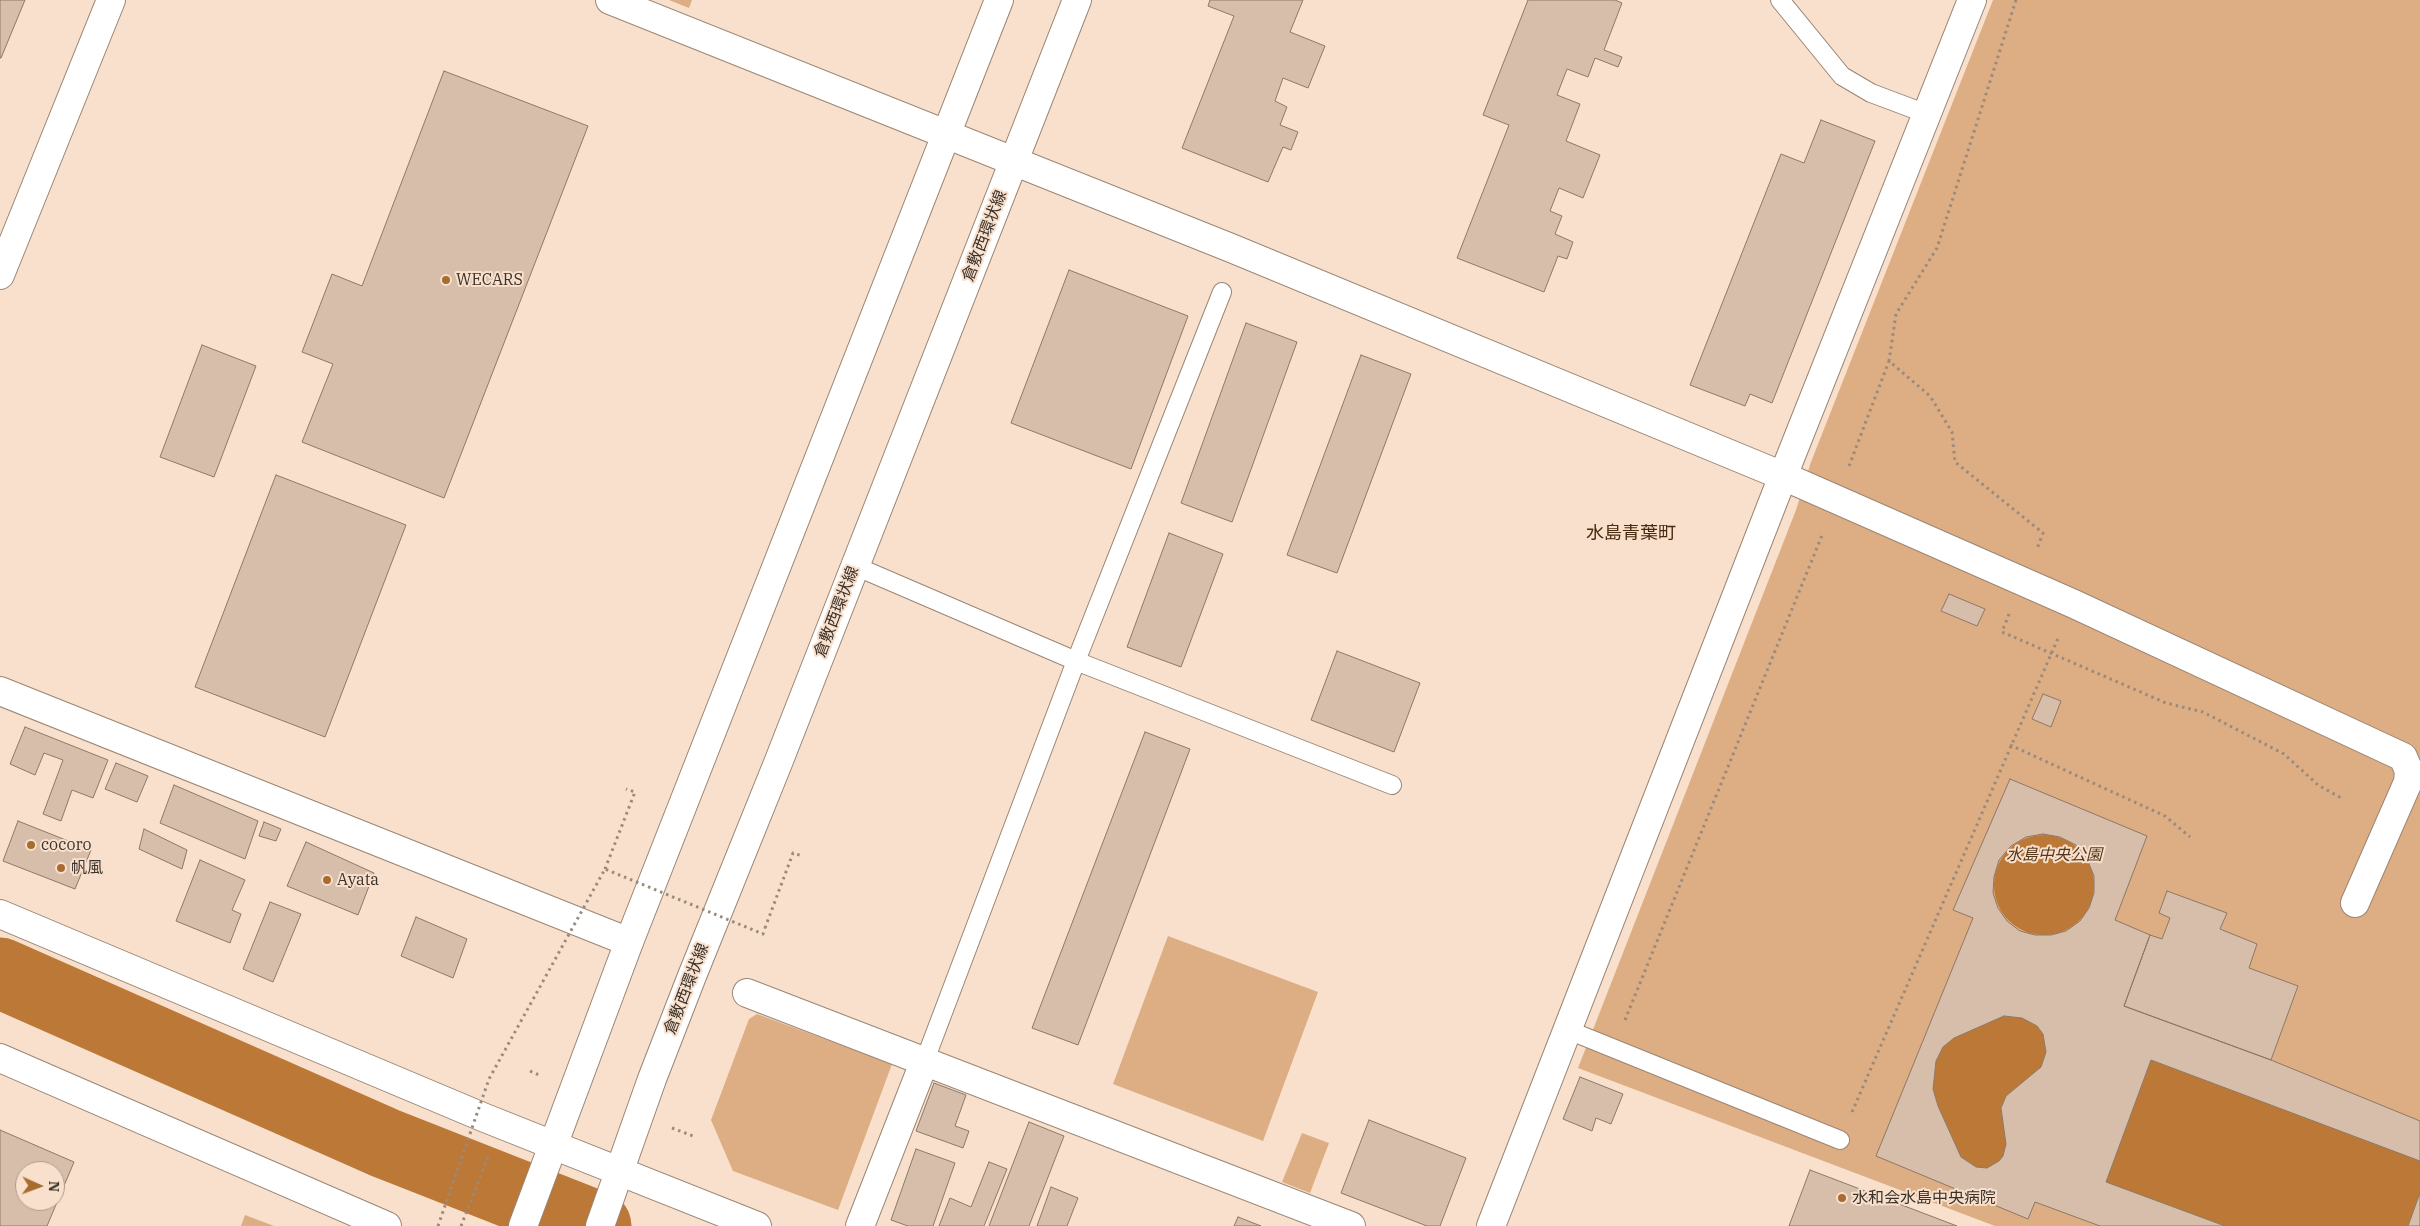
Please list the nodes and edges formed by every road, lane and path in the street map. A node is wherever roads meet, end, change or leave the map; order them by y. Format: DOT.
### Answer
graph roads {
  1 [pos="111,0"];
  2 [pos="610,0"];
  3 [pos="999,0"];
  4 [pos="1077,0"];
  5 [pos="1780,0"];
  6 [pos="1972,0"];
  7 [pos="2016,0"];
  8 [pos="1927,114"];
  9 [pos="947,133"];
  10 [pos="1014,160"];
  11 [pos="0,275"];
  12 [pos="1222,292"];
  13 [pos="1889,362"];
  14 [pos="1784,476"];
  15 [pos="1837,499"];
  16 [pos="2034,557"];
  17 [pos="855,566"];
  18 [pos="2074,604"];
  19 [pos="2012,606"];
  20 [pos="2052,652"];
  21 [pos="1076,661"];
  22 [pos="0,691"];
  23 [pos="2010,745"];
  24 [pos="1392,785"];
  25 [pos="626,789"];
  26 [pos="2343,799"];
  27 [pos="2190,837"];
  28 [pos="802,856"];
  29 [pos="605,869"];
  30 [pos="2355,903"];
  31 [pos="0,914"];
  32 [pos="629,942"];
  33 [pos="747,993"];
  34 [pos="1568,1030"];
  35 [pos="1613,1048"];
  36 [pos="0,1058"];
  37 [pos="925,1060"];
  38 [pos="1840,1140"];
  39 [pos="552,1144"];
  40 [pos="484,1166"];
  41 [pos="619,1171"];
  42 [pos="602,1219"];
  43 [pos="387,1226"];
  44 [pos="438,1226"];
  45 [pos="461,1226"];
  46 [pos="523,1226"];
  47 [pos="757,1226"];
  48 [pos="860,1226"];
  49 [pos="1351,1226"];
  50 [pos="1491,1226"];
  1 -- 11 [label="street"];
  2 -- 9 [label="street"];
  3 -- 9 [label="street"];
  4 -- 10 [label="street, 倉敷西環状線"];
  5 -- 8 [label="lane"];
  6 -- 8 [label="street"];
  7 -- 13 [label="path"];
  8 -- 14 [label="street"];
  9 -- 10 [label="street"];
  9 -- 32 [label="street"];
  10 -- 14 [label="street"];
  10 -- 17 [label="street, 倉敷西環状線"];
  12 -- 21 [label="lane"];
  13 -- 15 [label="path"];
  13 -- 16 [label="path"];
  14 -- 15 [label="street"];
  14 -- 34 [label="street"];
  15 -- 18 [label="street"];
  15 -- 35 [label="path"];
  17 -- 21 [label="lane"];
  17 -- 41 [label="street, 倉敷西環状線"];
  18 -- 20 [label="path"];
  18 -- 30 [label="street"];
  19 -- 20 [label="path"];
  20 -- 23 [label="path"];
  20 -- 26 [label="path"];
  21 -- 24 [label="lane"];
  21 -- 37 [label="lane"];
  22 -- 32 [label="street"];
  23 -- 27 [label="path"];
  23 -- 38 [label="path"];
  25 -- 29 [label="path"];
  28 -- 29 [label="path, bridge"];
  29 -- 44 [label="path, bridge"];
  31 -- 39 [label="street"];
  32 -- 39 [label="street"];
  33 -- 37 [label="street"];
  34 -- 35 [label="lane"];
  34 -- 50 [label="street"];
  35 -- 38 [label="lane"];
  36 -- 43 [label="street"];
  37 -- 48 [label="street"];
  37 -- 49 [label="street"];
  39 -- 41 [label="street"];
  39 -- 46 [label="street"];
  40 -- 45 [label="path"];
  41 -- 42 [label="street, 倉敷西環状線"];
  41 -- 47 [label="street"];
}
